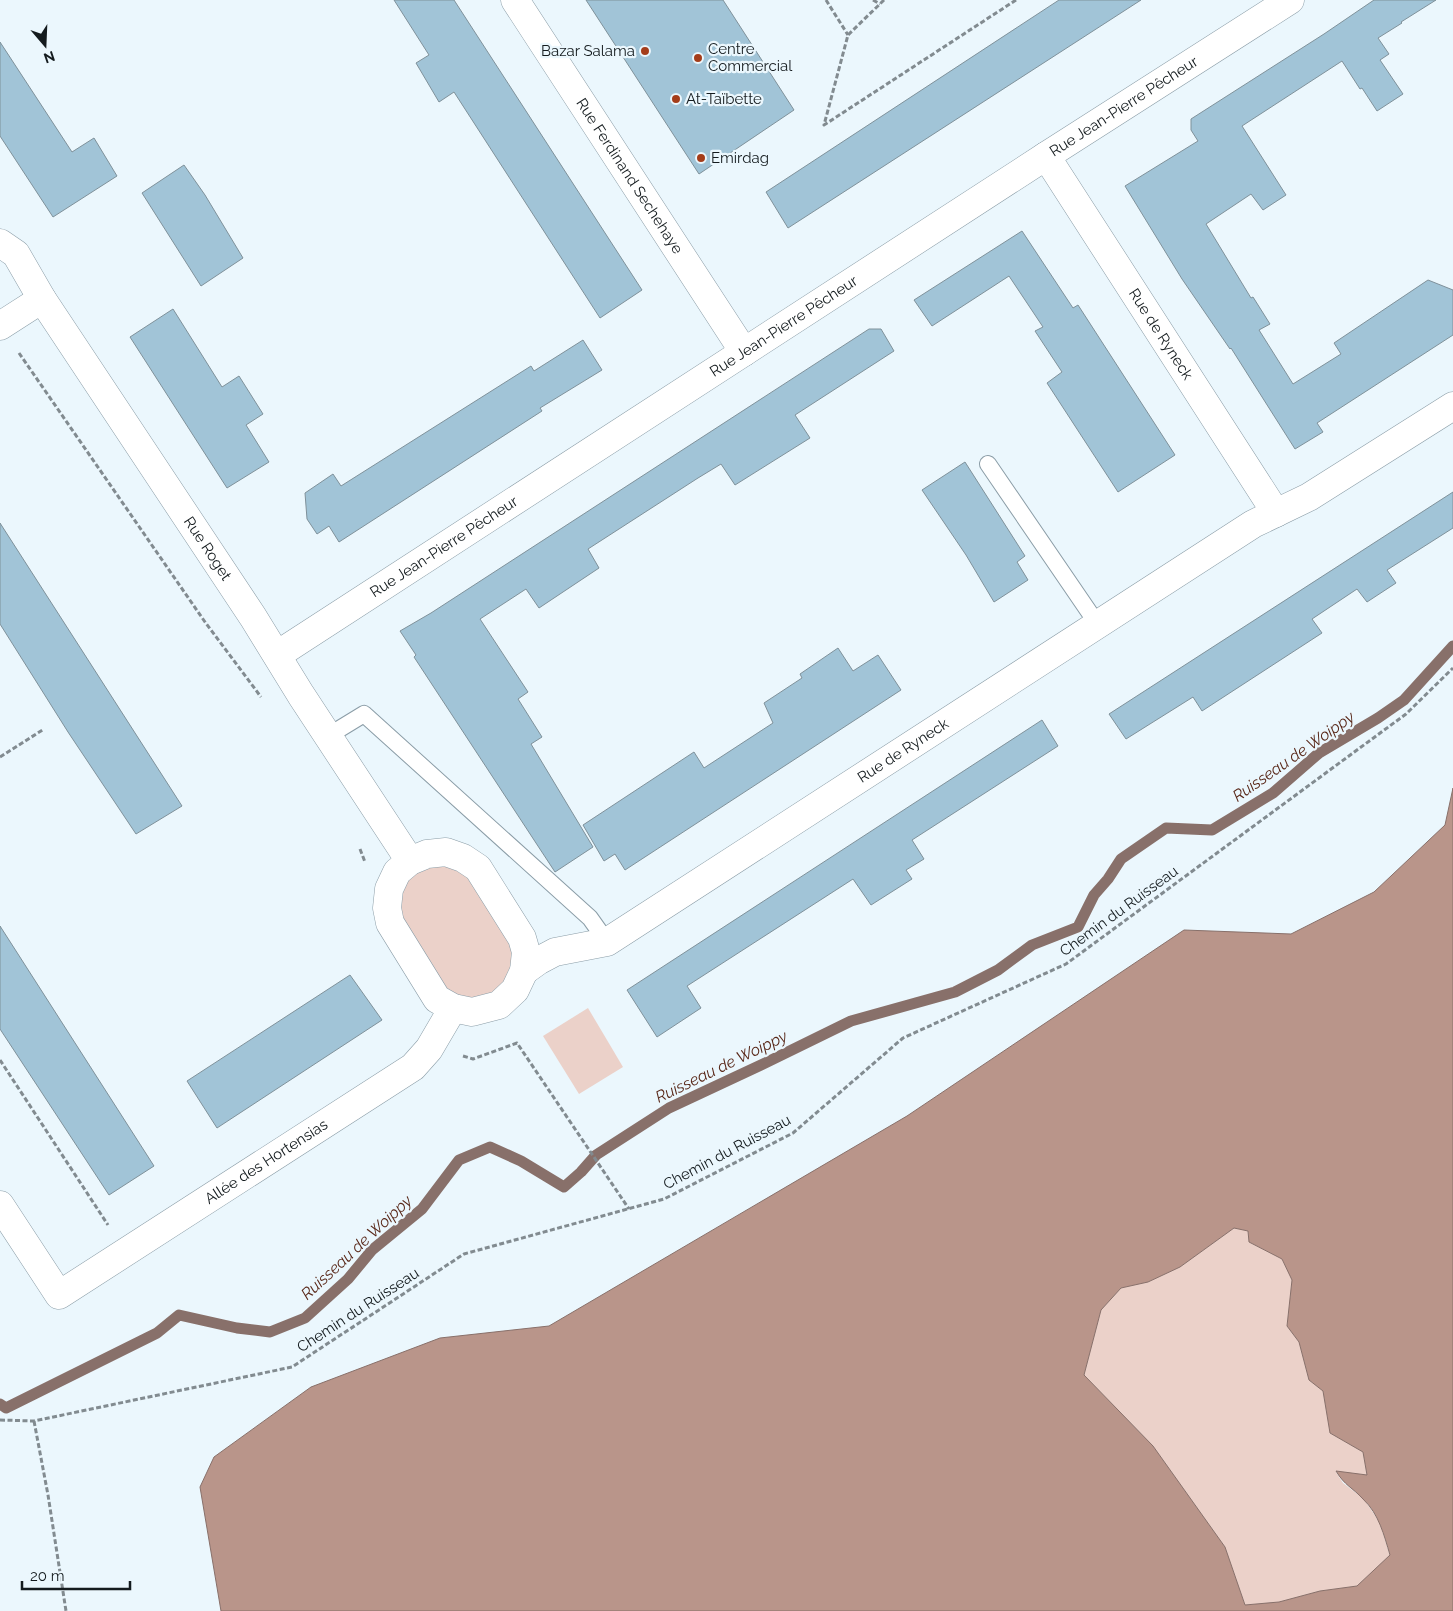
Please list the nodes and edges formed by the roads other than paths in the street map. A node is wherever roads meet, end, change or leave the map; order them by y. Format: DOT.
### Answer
graph roads {
  1 [pos="515,0"];
  2 [pos="1290,0"];
  3 [pos="1046,156"];
  4 [pos="0,243"];
  5 [pos="42,299"];
  6 [pos="0,326"];
  7 [pos="744,352"];
  8 [pos="1453,406"];
  9 [pos="988,464"];
  10 [pos="1276,513"];
  11 [pos="1098,624"];
  12 [pos="277,655"];
  13 [pos="328,736"];
  14 [pos="410,861"];
  15 [pos="607,942"];
  16 [pos="524,971"];
  17 [pos="452,1008"];
  18 [pos="0,1205"];
  1 -- 7 [label="street, Rue Ferdinand Sechehaye"];
  2 -- 3 [label="street, Rue Jean-Pierre Pêcheur"];
  3 -- 7 [label="street, Rue Jean-Pierre Pêcheur"];
  3 -- 10 [label="street, Rue de Ryneck"];
  4 -- 5 [label="street, Rue Roget"];
  5 -- 6 [label="street"];
  5 -- 12 [label="street, Rue Roget"];
  7 -- 12 [label="street, Rue Jean-Pierre Pêcheur"];
  8 -- 10 [label="street, Rue de Ryneck"];
  9 -- 11 [label="lane"];
  10 -- 11 [label="street, Rue de Ryneck"];
  11 -- 15 [label="street, Rue de Ryneck"];
  12 -- 13 [label="street, Rue Roget"];
  13 -- 14 [label="street, Rue Roget"];
  13 -- 15 [label="lane"];
  14 -- 16 [label="street"];
  14 -- 17 [label="street"];
  15 -- 16 [label="street, Rue de Ryneck"];
  16 -- 17 [label="street"];
  17 -- 18 [label="street, Allée des Hortensias"];
}
